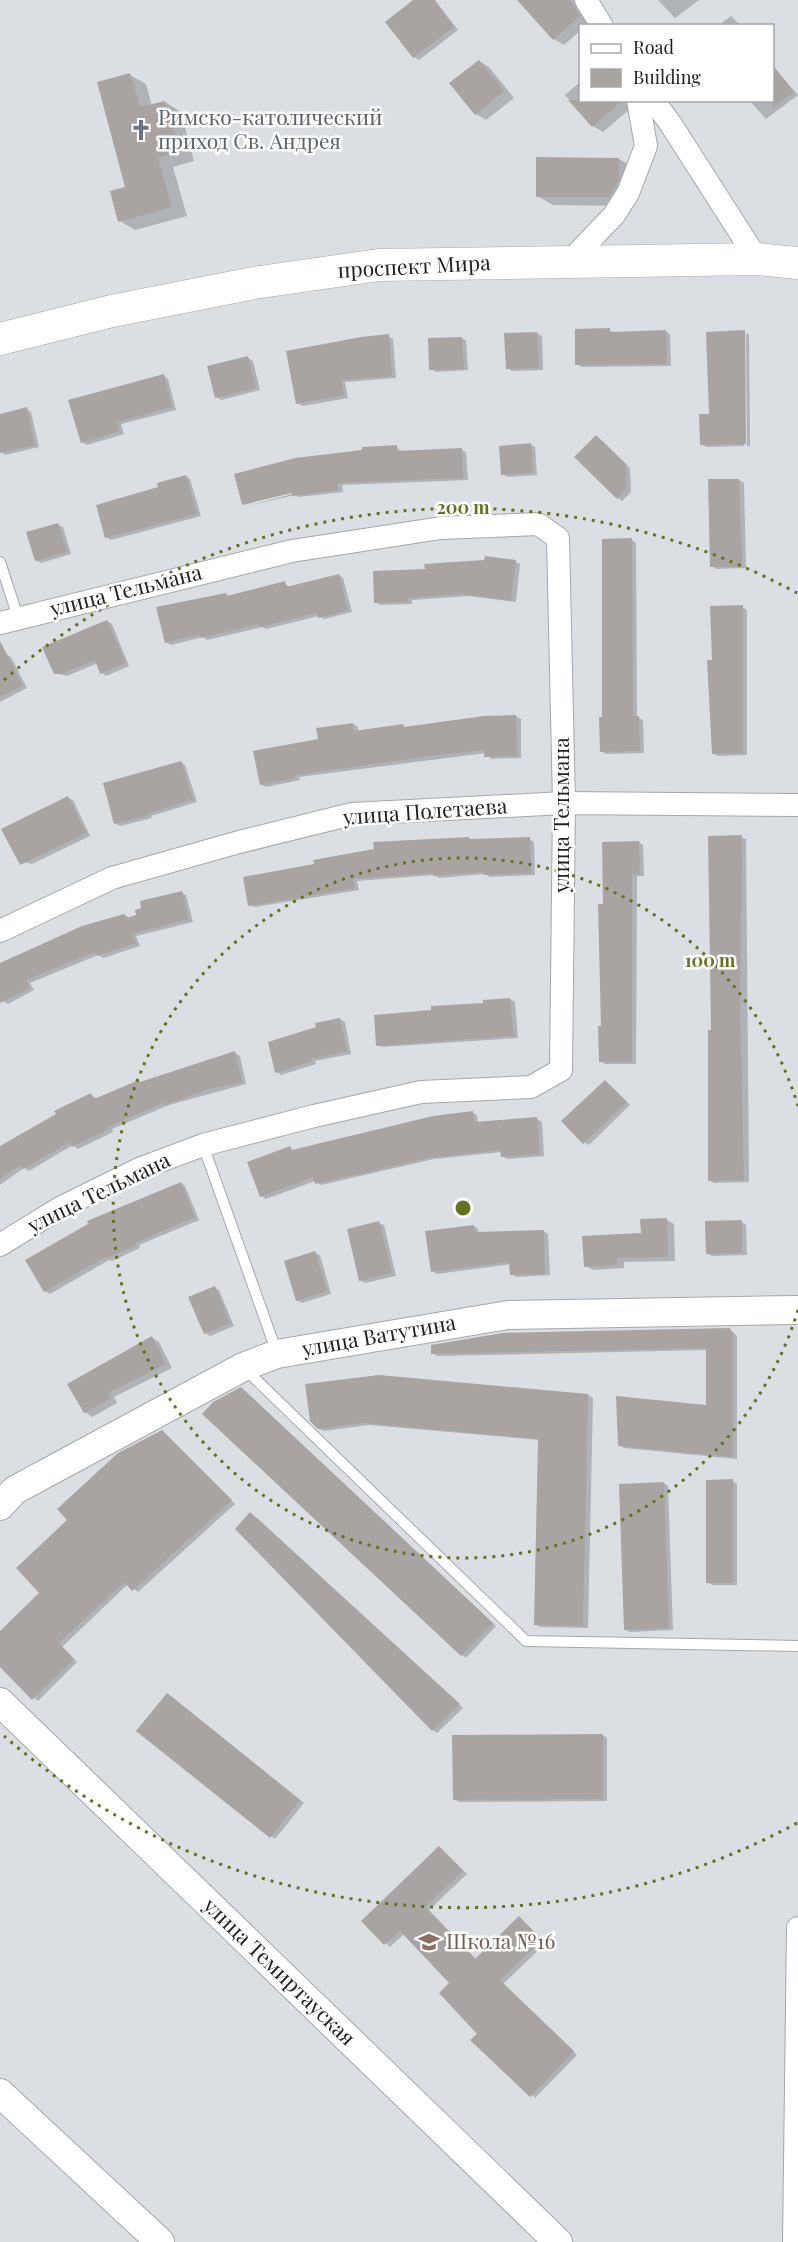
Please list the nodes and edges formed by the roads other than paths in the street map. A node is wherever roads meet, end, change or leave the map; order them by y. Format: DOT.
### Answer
graph roads {
  1 [pos="586,0"];
  2 [pos="601,24"];
  3 [pos="638,102"];
  4 [pos="654,102"];
  5 [pos="757,259"];
  6 [pos="571,260"];
  7 [pos="798,263"];
  8 [pos="0,339"];
  9 [pos="0,562"];
  10 [pos="9,620"];
  11 [pos="564,803"];
  12 [pos="798,805"];
  13 [pos="0,931"];
  14 [pos="203,1145"];
  15 [pos="0,1245"];
  16 [pos="798,1310"];
  17 [pos="278,1354"];
  18 [pos="243,1367"];
  19 [pos="5,1491"];
  20 [pos="798,1646"];
  21 [pos="0,1702"];
  22 [pos="798,1928"];
  23 [pos="797,2069"];
  24 [pos="0,2093"];
  25 [pos="160,2242"];
  26 [pos="558,2242"];
  27 [pos="794,2242"];
  1 -- 2 [label="street"];
  3 -- 6 [label="street"];
  4 -- 5 [label="street"];
  5 -- 6 [label="main road, проспект Мира"];
  5 -- 7 [label="main road, проспект Мира"];
  6 -- 8 [label="main road, проспект Мира"];
  9 -- 10 [label="lane"];
  10 -- 11 [label="street, улица Тельмана"];
  11 -- 12 [label="street, улица Полетаева"];
  11 -- 13 [label="street, улица Полетаева"];
  11 -- 14 [label="street, улица Тельмана"];
  14 -- 15 [label="street, улица Тельмана"];
  14 -- 17 [label="lane"];
  16 -- 17 [label="street, улица Ватутина"];
  17 -- 18 [label="street, улица Ватутина"];
  18 -- 19 [label="street, улица Ватутина"];
  18 -- 20 [label="lane"];
  21 -- 26 [label="street, улица Темиртауская"];
  22 -- 23 [label="street"];
  23 -- 27 [label="street"];
  24 -- 25 [label="street"];
}
